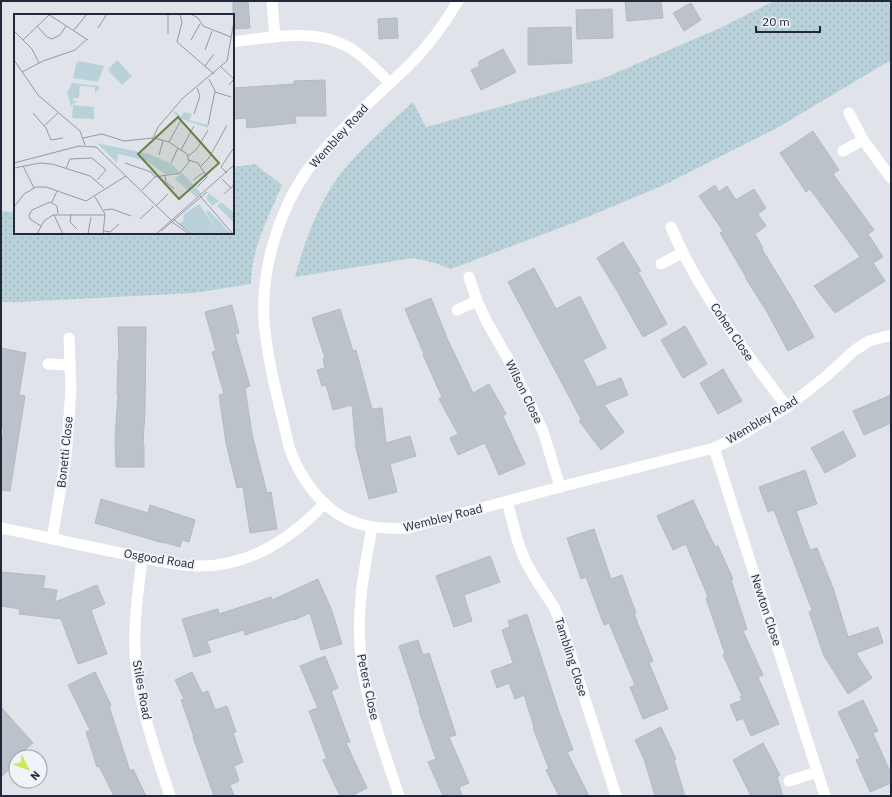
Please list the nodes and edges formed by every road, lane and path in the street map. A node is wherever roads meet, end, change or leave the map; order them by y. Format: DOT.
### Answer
graph roads {
  1 [pos="272,1"];
  2 [pos="458,1"];
  3 [pos="275,36"];
  4 [pos="234,42"];
  5 [pos="390,83"];
  6 [pos="849,113"];
  7 [pos="864,140"];
  8 [pos="843,151"];
  9 [pos="891,178"];
  10 [pos="671,227"];
  11 [pos="682,253"];
  12 [pos="661,264"];
  13 [pos="469,278"];
  14 [pos="477,301"];
  15 [pos="457,310"];
  16 [pos="891,335"];
  17 [pos="69,338"];
  18 [pos="48,364"];
  19 [pos="70,364"];
  20 [pos="787,407"];
  21 [pos="714,448"];
  22 [pos="560,487"];
  23 [pos="507,501"];
  24 [pos="325,503"];
  25 [pos="372,527"];
  26 [pos="1,528"];
  27 [pos="52,539"];
  28 [pos="142,558"];
  29 [pos="817,772"];
  30 [pos="789,781"];
  31 [pos="170,796"];
  32 [pos="399,796"];
  33 [pos="616,796"];
  34 [pos="825,796"];
  1 -- 3 [label="street"];
  2 -- 5 [label="street, Wembley Road"];
  3 -- 4 [label="street"];
  3 -- 5 [label="street"];
  5 -- 24 [label="street, Wembley Road"];
  6 -- 7 [label="street"];
  7 -- 8 [label="street"];
  7 -- 9 [label="street"];
  10 -- 11 [label="street, Cohen Close"];
  11 -- 12 [label="street"];
  11 -- 20 [label="street, Cohen Close"];
  13 -- 14 [label="street, Wilson Close"];
  14 -- 15 [label="street"];
  14 -- 22 [label="street, Wilson Close"];
  16 -- 20 [label="street, Wembley Road"];
  17 -- 19 [label="street, Bonetti Close"];
  18 -- 19 [label="street"];
  19 -- 27 [label="street, Bonetti Close"];
  20 -- 21 [label="street, Wembley Road"];
  21 -- 22 [label="street, Wembley Road"];
  21 -- 29 [label="street, Newton Close"];
  22 -- 23 [label="street, Wembley Road"];
  23 -- 25 [label="street, Wembley Road"];
  23 -- 33 [label="street, Tambling Close"];
  24 -- 25 [label="street, Wembley Road"];
  24 -- 28 [label="street, Osgood Road"];
  25 -- 32 [label="street, Peters Close"];
  26 -- 27 [label="street, Osgood Road"];
  27 -- 28 [label="street, Osgood Road"];
  28 -- 31 [label="street, Stiles Road"];
  29 -- 30 [label="street"];
  29 -- 34 [label="street, Newton Close"];
}
